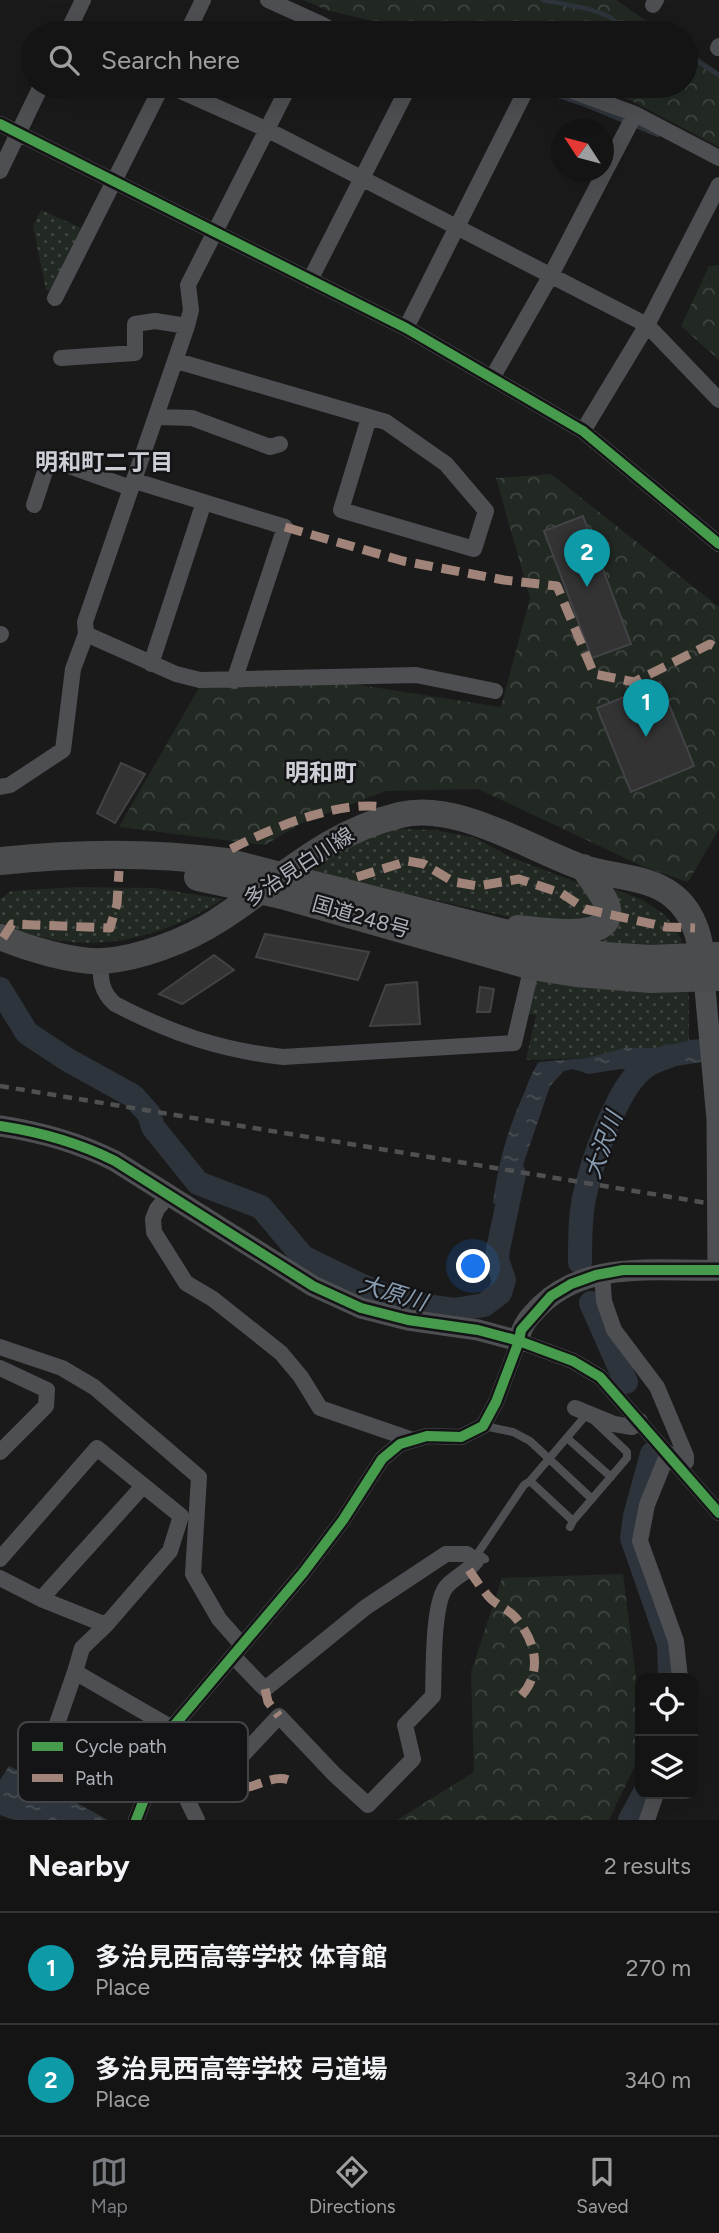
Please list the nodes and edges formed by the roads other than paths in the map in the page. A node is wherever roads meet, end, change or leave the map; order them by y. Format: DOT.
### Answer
graph roads {
  1 [pos="83,0"];
  2 [pos="203,0"];
  3 [pos="268,0"];
  4 [pos="72,21"];
  5 [pos="193,21"];
  6 [pos="306,21"];
  7 [pos="35,98"];
  8 [pos="156,98"];
  9 [pos="196,98"];
  10 [pos="283,98"];
  11 [pos="403,98"];
  12 [pos="522,98"];
  13 [pos="592,98"];
  14 [pos="635,114"];
  15 [pos="0,124"];
  16 [pos="266,129"];
  17 [pos="18,134"];
  18 [pos="719,158"];
  19 [pos="0,172"];
  20 [pos="363,178"];
  21 [pos="112,181"];
  22 [pos="719,185"];
  23 [pos="457,227"];
  24 [pos="215,232"];
  25 [pos="551,275"];
  26 [pos="310,280"];
  27 [pos="55,298"];
  28 [pos="647,325"];
  29 [pos="187,326"];
  30 [pos="406,328"];
  31 [pos="61,358"];
  32 [pos="177,360"];
  33 [pos="492,378"];
  34 [pos="719,400"];
  35 [pos="157,417"];
  36 [pos="369,418"];
  37 [pos="583,431"];
  38 [pos="280,444"];
  39 [pos="133,484"];
  40 [pos="204,502"];
  41 [pos="34,505"];
  42 [pos="719,544"];
  43 [pos="86,634"];
  44 [pos="151,664"];
  45 [pos="234,681"];
  46 [pos="495,691"];
  47 [pos="0,787"];
  48 [pos="583,867"];
  49 [pos="1,874"];
  50 [pos="289,887"];
  51 [pos="464,923"];
  52 [pos="0,937"];
  53 [pos="101,961"];
  54 [pos="532,966"];
  55 [pos="711,967"];
  56 [pos="0,1126"];
  57 [pos="718,1128"];
  58 [pos="169,1195"];
  59 [pos="718,1270"];
  60 [pos="602,1274"];
  61 [pos="519,1341"];
  62 [pos="0,1347"];
  63 [pos="0,1368"];
  64 [pos="581,1411"];
  65 [pos="640,1421"];
  66 [pos="483,1426"];
  67 [pos="567,1438"];
  68 [pos="413,1440"];
  69 [pos="0,1452"];
  70 [pos="668,1453"];
  71 [pos="550,1458"];
  72 [pos="680,1468"];
  73 [pos="611,1477"];
  74 [pos="530,1481"];
  75 [pos="143,1486"];
  76 [pos="592,1499"];
  77 [pos="719,1513"];
  78 [pos="170,1551"];
  79 [pos="0,1559"];
  80 [pos="476,1561"];
  81 [pos="193,1574"];
  82 [pos="0,1578"];
  83 [pos="41,1600"];
  84 [pos="106,1625"];
  85 [pos="238,1651"];
  86 [pos="75,1672"];
  87 [pos="679,1673"];
  88 [pos="58,1722"];
  89 [pos="162,1722"];
  90 [pos="177,1722"];
  91 [pos="248,1749"];
  92 [pos="654,1799"];
  93 [pos="143,1802"];
  94 [pos="188,1802"];
  95 [pos="136,1820"];
  96 [pos="197,1820"];
  97 [pos="647,1820"];
  1 -- 4 [label="street"];
  2 -- 5 [label="street"];
  3 -- 6 [label="street"];
  7 -- 17 [label="street"];
  8 -- 21 [label="street"];
  9 -- 16 [label="street"];
  10 -- 16 [label="street"];
  11 -- 20 [label="street"];
  12 -- 23 [label="street"];
  13 -- 14 [label="street"];
  14 -- 18 [label="street"];
  14 -- 25 [label="street"];
  15 -- 17 [label="street"];
  16 -- 20 [label="street"];
  16 -- 24 [label="street"];
  17 -- 19 [label="street"];
  17 -- 21 [label="street"];
  20 -- 23 [label="street"];
  20 -- 26 [label="street"];
  21 -- 24 [label="street"];
  21 -- 27 [label="street"];
  22 -- 28 [label="street"];
  23 -- 25 [label="street"];
  23 -- 30 [label="street"];
  24 -- 26 [label="street"];
  24 -- 29 [label="street"];
  25 -- 28 [label="street"];
  25 -- 33 [label="street"];
  26 -- 30 [label="street"];
  28 -- 34 [label="street"];
  28 -- 37 [label="street"];
  29 -- 31 [label="street"];
  29 -- 32 [label="street"];
  30 -- 33 [label="street"];
  32 -- 35 [label="street"];
  32 -- 36 [label="street"];
  33 -- 37 [label="street"];
  35 -- 38 [label="street"];
  35 -- 39 [label="street"];
  36 -- 36 [label="street"];
  37 -- 42 [label="street"];
  39 -- 40 [label="street"];
  39 -- 41 [label="street"];
  39 -- 43 [label="street"];
  40 -- 44 [label="street"];
  40 -- 45 [label="street"];
  43 -- 44 [label="street"];
  43 -- 47 [label="street"];
  44 -- 45 [label="street"];
  45 -- 46 [label="street"];
  48 -- 51 [label="main road"];
  48 -- 53 [label="main road, 多治見白川線"];
  48 -- 55 [label="main road, 多治見白川線"];
  49 -- 50 [label="highway, 国道248号, bridge"];
  49 -- 50 [label="highway, 国道248号, bridge"];
  50 -- 51 [label="highway, 国道248号"];
  50 -- 54 [label="highway, 国道248号"];
  51 -- 55 [label="highway, 国道248号"];
  52 -- 53 [label="main road, 多治見白川線"];
  53 -- 54 [label="street"];
  54 -- 55 [label="highway, 国道248号"];
  55 -- 57 [label="street"];
  56 -- 58 [label="street"];
  57 -- 59 [label="street"];
  58 -- 61 [label="street"];
  58 -- 68 [label="street"];
  59 -- 60 [label="street"];
  60 -- 61 [label="street"];
  60 -- 72 [label="street"];
  61 -- 65 [label="street"];
  61 -- 66 [label="street"];
  62 -- 81 [label="street"];
  63 -- 69 [label="street"];
  64 -- 65 [label="street"];
  64 -- 67 [label="lane"];
  64 -- 73 [label="lane"];
  65 -- 70 [label="street"];
  66 -- 68 [label="street"];
  66 -- 71 [label="lane"];
  67 -- 71 [label="lane"];
  67 -- 73 [label="lane"];
  68 -- 85 [label="street"];
  70 -- 72 [label="street"];
  70 -- 87 [label="street"];
  71 -- 74 [label="lane"];
  71 -- 76 [label="lane"];
  72 -- 77 [label="street"];
  73 -- 76 [label="lane"];
  74 -- 76 [label="lane"];
  74 -- 80 [label="lane"];
  75 -- 78 [label="street"];
  75 -- 79 [label="street"];
  75 -- 83 [label="street"];
  78 -- 81 [label="street"];
  78 -- 84 [label="street"];
  80 -- 85 [label="street"];
  80 -- 91 [label="street"];
  81 -- 85 [label="street"];
  82 -- 83 [label="street"];
  83 -- 84 [label="street"];
  84 -- 86 [label="street"];
  85 -- 90 [label="street"];
  86 -- 88 [label="street"];
  86 -- 89 [label="street"];
  92 -- 97 [label="street"];
  93 -- 95 [label="street"];
  94 -- 96 [label="street"];
}
